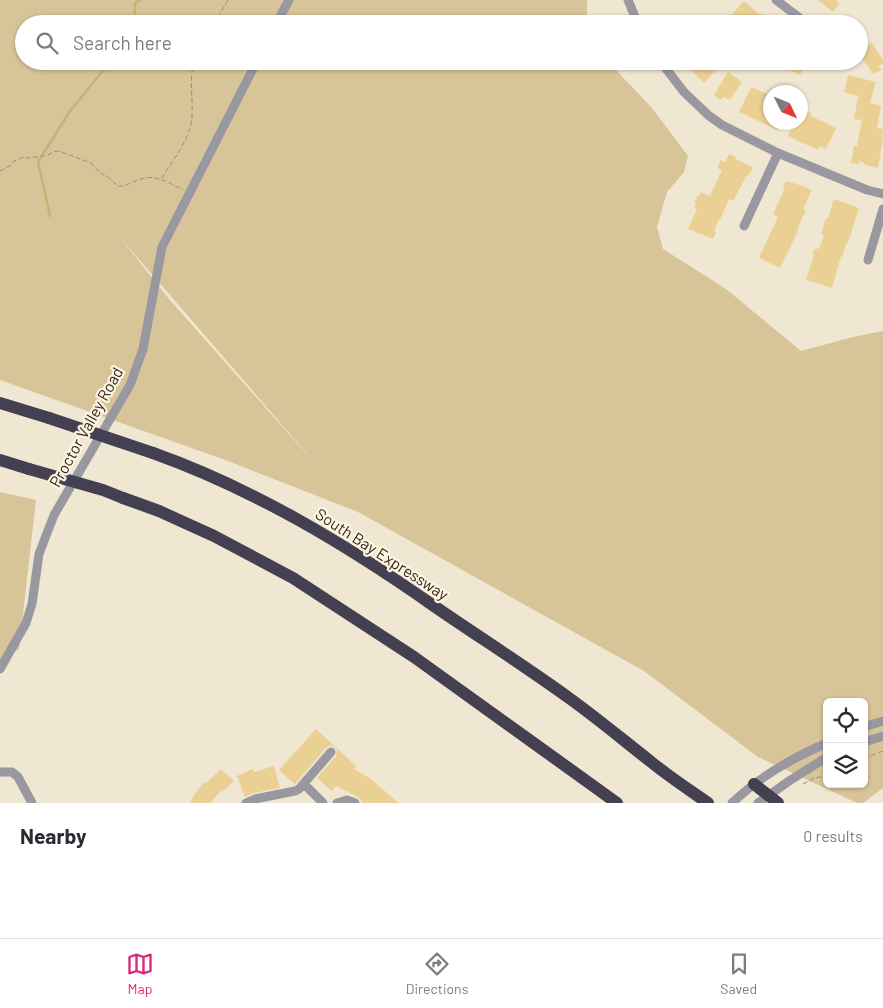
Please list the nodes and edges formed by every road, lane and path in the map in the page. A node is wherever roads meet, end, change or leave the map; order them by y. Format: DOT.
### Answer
graph roads {
  1 [pos="228,0"];
  2 [pos="288,0"];
  3 [pos="628,0"];
  4 [pos="776,0"];
  5 [pos="219,15"];
  6 [pos="280,15"];
  7 [pos="634,15"];
  8 [pos="796,15"];
  9 [pos="192,70"];
  10 [pos="252,70"];
  11 [pos="666,70"];
  12 [pos="778,153"];
  13 [pos="0,172"];
  14 [pos="161,179"];
  15 [pos="190,193"];
  16 [pos="883,194"];
  17 [pos="883,208"];
  18 [pos="744,226"];
  19 [pos="868,260"];
  20 [pos="0,403"];
  21 [pos="0,460"];
  22 [pos="0,669"];
  23 [pos="883,721"];
  24 [pos="868,727"];
  25 [pos="883,736"];
  26 [pos="868,741"];
  27 [pos="825,743"];
  28 [pos="883,751"];
  29 [pos="331,752"];
  30 [pos="868,757"];
  31 [pos="823,760"];
  32 [pos="0,772"];
  33 [pos="823,777"];
  34 [pos="304,784"];
  35 [pos="754,784"];
  36 [pos="803,784"];
  37 [pos="768,800"];
  38 [pos="32,803"];
  39 [pos="246,803"];
  40 [pos="323,803"];
  41 [pos="337,803"];
  42 [pos="355,803"];
  43 [pos="617,803"];
  44 [pos="708,803"];
  45 [pos="732,803"];
  1 -- 5 [label="path"];
  2 -- 6 [label="street"];
  3 -- 7 [label="street"];
  4 -- 8 [label="street"];
  9 -- 14 [label="path"];
  10 -- 15 [label="street, Proctor Valley Road"];
  11 -- 12 [label="street"];
  12 -- 16 [label="street"];
  12 -- 18 [label="street"];
  13 -- 14 [label="path"];
  14 -- 15 [label="path"];
  15 -- 22 [label="street, Proctor Valley Road"];
  17 -- 19 [label="street"];
  20 -- 44 [label="highway, South Bay Expressway, bridge"];
  21 -- 43 [label="highway, bridge"];
  23 -- 24 [label="street"];
  25 -- 26 [label="street"];
  27 -- 35 [label="street"];
  28 -- 30 [label="path"];
  29 -- 34 [label="street"];
  31 -- 37 [label="street"];
  32 -- 38 [label="street"];
  33 -- 36 [label="path"];
  34 -- 39 [label="street"];
  34 -- 40 [label="street"];
  35 -- 37 [label="highway"];
  35 -- 45 [label="street"];
  41 -- 42 [label="street"];
}
